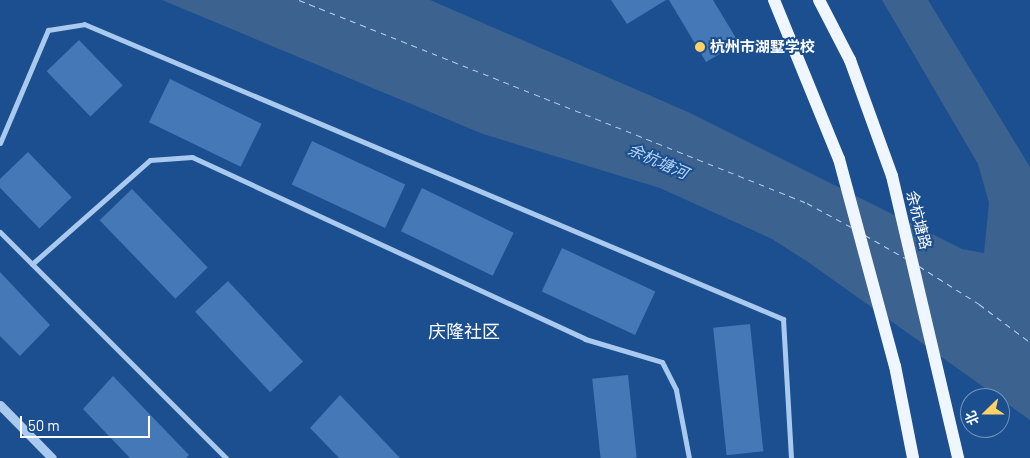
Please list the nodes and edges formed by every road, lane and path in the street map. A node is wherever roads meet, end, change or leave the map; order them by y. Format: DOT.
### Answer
graph roads {
  1 [pos="774,0"];
  2 [pos="819,0"];
  3 [pos="0,143"];
  4 [pos="0,232"];
  5 [pos="32,264"];
  6 [pos="0,405"];
  7 [pos="52,458"];
  8 [pos="226,458"];
  9 [pos="689,458"];
  10 [pos="791,458"];
  11 [pos="913,458"];
  12 [pos="958,458"];
  1 -- 11 [label="main road"];
  2 -- 12 [label="main road, 余杭塘路"];
  3 -- 10 [label="street"];
  4 -- 5 [label="street"];
  5 -- 8 [label="street"];
  5 -- 9 [label="street"];
  6 -- 7 [label="street"];
}
